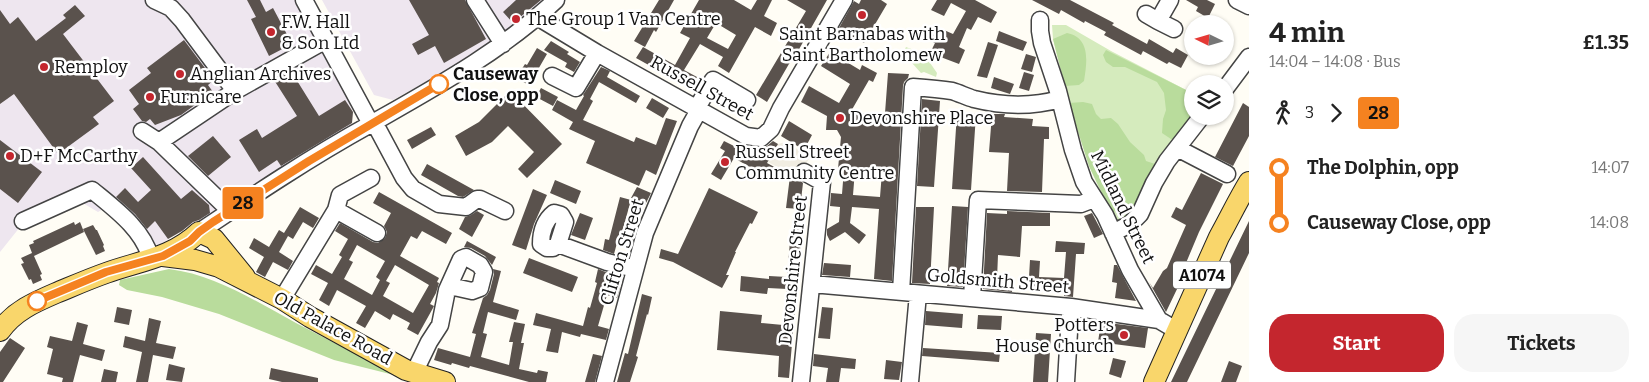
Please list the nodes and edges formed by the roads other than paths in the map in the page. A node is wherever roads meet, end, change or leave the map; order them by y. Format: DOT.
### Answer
graph roads {
  1 [pos="154,0"];
  2 [pos="304,0"];
  3 [pos="475,0"];
  4 [pos="556,0"];
  5 [pos="844,0"];
  6 [pos="1170,0"];
  7 [pos="1238,0"];
  8 [pos="1249,6"];
  9 [pos="539,16"];
  10 [pos="1040,20"];
  11 [pos="1174,29"];
  12 [pos="326,40"];
  13 [pos="503,44"];
  14 [pos="597,52"];
  15 [pos="1249,57"];
  16 [pos="552,76"];
  17 [pos="1234,77"];
  18 [pos="235,91"];
  19 [pos="1060,99"];
  20 [pos="747,100"];
  21 [pos="698,109"];
  22 [pos="372,123"];
  23 [pos="1195,125"];
  24 [pos="142,131"];
  25 [pos="159,142"];
  26 [pos="1177,148"];
  27 [pos="804,172"];
  28 [pos="1228,174"];
  29 [pos="371,178"];
  30 [pos="1249,182"];
  31 [pos="1094,199"];
  32 [pos="1243,204"];
  33 [pos="224,205"];
  34 [pos="336,210"];
  35 [pos="505,211"];
  36 [pos="23,221"];
  37 [pos="199,232"];
  38 [pos="377,233"];
  39 [pos="1113,234"];
  40 [pos="558,244"];
  41 [pos="157,258"];
  42 [pos="219,267"];
  43 [pos="635,269"];
  44 [pos="250,282"];
  45 [pos="812,284"];
  46 [pos="447,290"];
  47 [pos="901,292"];
  48 [pos="918,294"];
  49 [pos="972,298"];
  50 [pos="282,299"];
  51 [pos="1066,323"];
  52 [pos="1168,325"];
  53 [pos="0,331"];
  54 [pos="430,379"];
  55 [pos="605,382"];
  56 [pos="801,382"];
  57 [pos="910,382"];
  58 [pos="1066,382"];
  59 [pos="1154,382"];
  1 -- 18 [label="street"];
  2 -- 12 [label="street"];
  3 -- 13 [label="street"];
  4 -- 9 [label="street"];
  5 -- 21 [label="street, Russell Street"];
  6 -- 11 [label="street"];
  7 -- 8 [label="street"];
  9 -- 13 [label="street"];
  9 -- 14 [label="street, Russell Street"];
  10 -- 19 [label="street, Midland Street"];
  12 -- 18 [label="street"];
  12 -- 22 [label="street"];
  13 -- 22 [label="street"];
  14 -- 16 [label="street"];
  14 -- 21 [label="street, Russell Street"];
  15 -- 17 [label="street"];
  18 -- 25 [label="street"];
  19 -- 31 [label="street, Midland Street"];
  19 -- 47 [label="street"];
  20 -- 21 [label="street, Clifton Street"];
  21 -- 43 [label="street, Clifton Street"];
  22 -- 35 [label="street"];
  22 -- 37 [label="street"];
  23 -- 26 [label="street"];
  24 -- 25 [label="street"];
  25 -- 33 [label="street"];
  26 -- 28 [label="street"];
  26 -- 39 [label="street"];
  27 -- 45 [label="street, Devonshire Street"];
  29 -- 34 [label="street"];
  30 -- 32 [label="main road, A1074"];
  31 -- 39 [label="street, Midland Street"];
  31 -- 49 [label="street"];
  32 -- 52 [label="main road, A1074"];
  34 -- 38 [label="street"];
  34 -- 50 [label="street"];
  36 -- 41 [label="street"];
  37 -- 41 [label="main road"];
  37 -- 42 [label="main road, Old Palace Road"];
  37 -- 44 [label="main road, Old Palace Road"];
  39 -- 52 [label="street, Midland Street"];
  40 -- 43 [label="street"];
  41 -- 42 [label="main road, Old Palace Road"];
  41 -- 53 [label="main road"];
  42 -- 44 [label="main road, Old Palace Road"];
  43 -- 55 [label="street, Clifton Street"];
  44 -- 50 [label="main road, Old Palace Road"];
  45 -- 47 [label="street, Goldsmith Street"];
  45 -- 56 [label="street, Devonshire Street"];
  46 -- 54 [label="street"];
  47 -- 48 [label="street, Goldsmith Street"];
  48 -- 49 [label="street, Goldsmith Street"];
  48 -- 57 [label="street"];
  49 -- 52 [label="street, Goldsmith Street"];
  50 -- 54 [label="main road, Old Palace Road"];
  51 -- 58 [label="street"];
  52 -- 59 [label="main road, A1074"];
}
